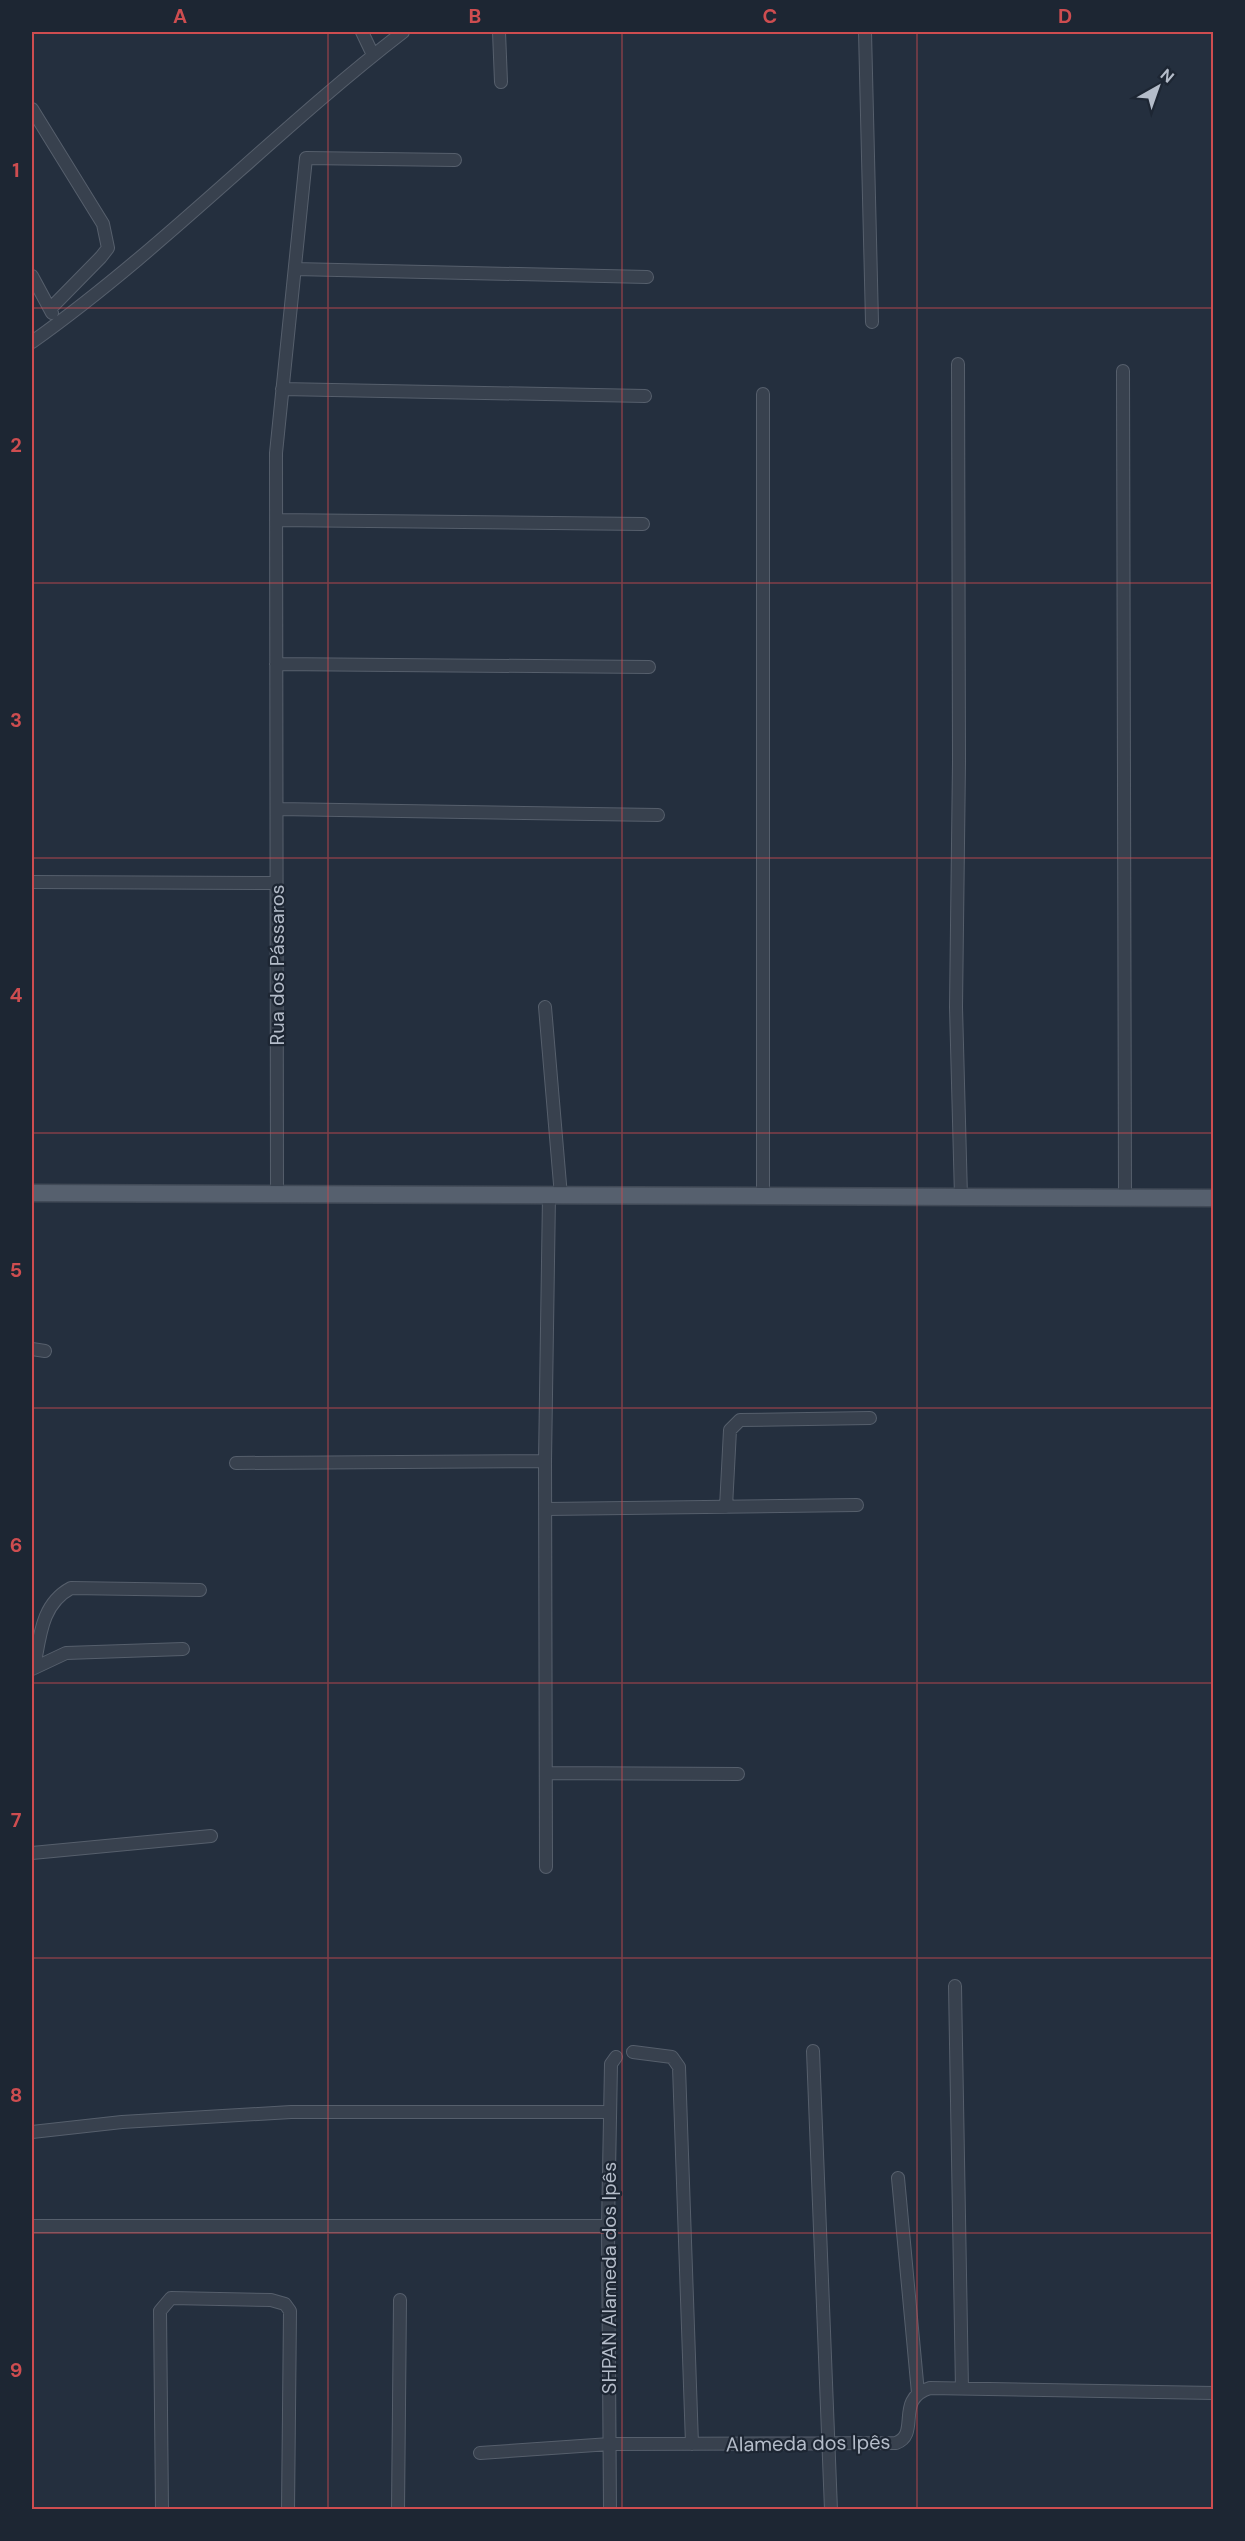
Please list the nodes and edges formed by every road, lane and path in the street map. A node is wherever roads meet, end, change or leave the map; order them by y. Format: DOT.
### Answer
graph roads {
  1 [pos="362,32"];
  2 [pos="403,32"];
  3 [pos="499,32"];
  4 [pos="865,32"];
  5 [pos="373,55"];
  6 [pos="501,82"];
  7 [pos="32,109"];
  8 [pos="455,160"];
  9 [pos="295,269"];
  10 [pos="32,276"];
  11 [pos="647,277"];
  12 [pos="50,309"];
  13 [pos="56,322"];
  14 [pos="872,322"];
  15 [pos="32,342"];
  16 [pos="958,364"];
  17 [pos="1122,371"];
  18 [pos="282,389"];
  19 [pos="763,394"];
  20 [pos="645,396"];
  21 [pos="276,520"];
  22 [pos="644,524"];
  23 [pos="276,664"];
  24 [pos="649,667"];
  25 [pos="278,809"];
  26 [pos="658,815"];
  27 [pos="32,882"];
  28 [pos="276,883"];
  29 [pos="546,1007"];
  30 [pos="32,1193"];
  31 [pos="277,1194"];
  32 [pos="555,1196"];
  33 [pos="763,1196"];
  34 [pos="961,1197"];
  35 [pos="1125,1198"];
  36 [pos="1214,1198"];
  37 [pos="32,1349"];
  38 [pos="45,1351"];
  39 [pos="870,1418"];
  40 [pos="545,1461"];
  41 [pos="236,1463"];
  42 [pos="857,1505"];
  43 [pos="726,1507"];
  44 [pos="547,1509"];
  45 [pos="200,1590"];
  46 [pos="183,1649"];
  47 [pos="33,1669"];
  48 [pos="546,1773"];
  49 [pos="738,1774"];
  50 [pos="211,1836"];
  51 [pos="32,1853"];
  52 [pos="546,1867"];
  53 [pos="955,1986"];
  54 [pos="813,2050"];
  55 [pos="633,2052"];
  56 [pos="616,2057"];
  57 [pos="609,2112"];
  58 [pos="32,2132"];
  59 [pos="898,2178"];
  60 [pos="32,2226"];
  61 [pos="608,2226"];
  62 [pos="400,2300"];
  63 [pos="962,2389"];
  64 [pos="918,2393"];
  65 [pos="1214,2393"];
  66 [pos="827,2443"];
  67 [pos="610,2444"];
  68 [pos="692,2444"];
  69 [pos="480,2453"];
  70 [pos="162,2510"];
  71 [pos="288,2510"];
  72 [pos="398,2510"];
  73 [pos="610,2510"];
  74 [pos="831,2510"];
  1 -- 5 [label="street"];
  2 -- 5 [label="street"];
  3 -- 6 [label="street"];
  4 -- 14 [label="street"];
  5 -- 13 [label="street"];
  7 -- 12 [label="street"];
  8 -- 9 [label="street, Rua dos Pássaros"];
  9 -- 11 [label="street"];
  9 -- 18 [label="street, Rua dos Pássaros"];
  10 -- 12 [label="street"];
  12 -- 13 [label="street"];
  13 -- 15 [label="street"];
  16 -- 34 [label="street"];
  17 -- 35 [label="street"];
  18 -- 20 [label="street"];
  18 -- 21 [label="street, Rua dos Pássaros"];
  19 -- 33 [label="street"];
  21 -- 22 [label="street"];
  21 -- 23 [label="street, Rua dos Pássaros"];
  23 -- 24 [label="street"];
  23 -- 25 [label="street, Rua dos Pássaros"];
  25 -- 26 [label="street"];
  25 -- 28 [label="street, Rua dos Pássaros"];
  27 -- 28 [label="street"];
  28 -- 31 [label="street, Rua dos Pássaros"];
  29 -- 32 [label="street"];
  30 -- 31 [label="main road"];
  31 -- 32 [label="main road"];
  32 -- 33 [label="main road"];
  32 -- 40 [label="street"];
  33 -- 34 [label="main road"];
  34 -- 35 [label="main road"];
  35 -- 36 [label="main road"];
  37 -- 38 [label="street"];
  39 -- 43 [label="street"];
  40 -- 41 [label="street"];
  40 -- 44 [label="street"];
  42 -- 43 [label="street"];
  43 -- 44 [label="street"];
  44 -- 48 [label="street"];
  45 -- 47 [label="street"];
  46 -- 47 [label="street"];
  48 -- 49 [label="street"];
  48 -- 52 [label="street"];
  50 -- 51 [label="street"];
  53 -- 63 [label="street"];
  54 -- 66 [label="street"];
  55 -- 68 [label="street"];
  56 -- 57 [label="street, SHPAN Alameda dos Ipês"];
  57 -- 58 [label="street"];
  57 -- 61 [label="street, SHPAN Alameda dos Ipês"];
  59 -- 64 [label="street"];
  60 -- 61 [label="street"];
  61 -- 67 [label="street, SHPAN Alameda dos Ipês"];
  62 -- 72 [label="street"];
  63 -- 64 [label="street"];
  63 -- 65 [label="street"];
  64 -- 66 [label="street, Alameda dos Ipês"];
  66 -- 68 [label="street, Alameda dos Ipês"];
  66 -- 74 [label="street"];
  67 -- 68 [label="street, Alameda dos Ipês"];
  67 -- 69 [label="street, Alameda dos Ipês"];
  67 -- 73 [label="street"];
  70 -- 71 [label="street"];
}
